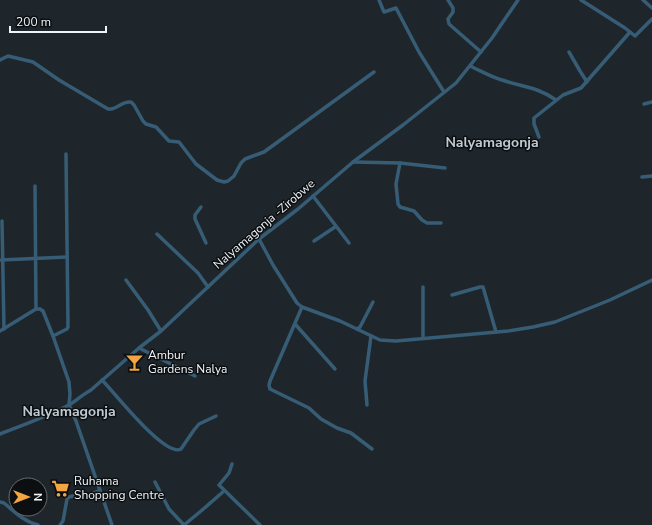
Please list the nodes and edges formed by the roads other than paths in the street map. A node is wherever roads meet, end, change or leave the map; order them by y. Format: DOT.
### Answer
graph roads {
  1 [pos="379,0"];
  2 [pos="448,0"];
  3 [pos="518,0"];
  4 [pos="581,0"];
  5 [pos="643,0"];
  6 [pos="652,8"];
  7 [pos="652,19"];
  8 [pos="630,32"];
  9 [pos="481,52"];
  10 [pos="569,52"];
  11 [pos="0,60"];
  12 [pos="470,66"];
  13 [pos="374,72"];
  14 [pos="587,82"];
  15 [pos="444,92"];
  16 [pos="556,100"];
  17 [pos="652,102"];
  18 [pos="644,104"];
  19 [pos="539,137"];
  20 [pos="66,154"];
  21 [pos="353,162"];
  22 [pos="400,163"];
  23 [pos="445,168"];
  24 [pos="652,176"];
  25 [pos="642,177"];
  26 [pos="35,186"];
  27 [pos="313,196"];
  28 [pos="201,207"];
  29 [pos="2,220"];
  30 [pos="441,223"];
  31 [pos="335,227"];
  32 [pos="157,234"];
  33 [pos="259,239"];
  34 [pos="314,241"];
  35 [pos="206,243"];
  36 [pos="349,243"];
  37 [pos="67,257"];
  38 [pos="35,259"];
  39 [pos="1,260"];
  40 [pos="126,280"];
  41 [pos="652,280"];
  42 [pos="208,287"];
  43 [pos="423,287"];
  44 [pos="452,295"];
  45 [pos="373,302"];
  46 [pos="302,307"];
  47 [pos="36,309"];
  48 [pos="295,324"];
  49 [pos="357,329"];
  50 [pos="2,330"];
  51 [pos="161,331"];
  52 [pos="496,332"];
  53 [pos="53,336"];
  54 [pos="371,336"];
  55 [pos="423,338"];
  56 [pos="139,348"];
  57 [pos="335,369"];
  58 [pos="195,376"];
  59 [pos="102,380"];
  60 [pos="367,404"];
  61 [pos="69,405"];
  62 [pos="216,416"];
  63 [pos="0,434"];
  64 [pos="372,449"];
  65 [pos="232,464"];
  66 [pos="155,482"];
  67 [pos="100,490"];
  68 [pos="224,491"];
  69 [pos="0,502"];
  70 [pos="38,525"];
  71 [pos="60,525"];
  72 [pos="112,525"];
  73 [pos="184,525"];
  74 [pos="260,525"];
  1 -- 15 [label="street"];
  2 -- 9 [label="street"];
  3 -- 9 [label="street, Nalyamagonja -Zirobwe"];
  4 -- 8 [label="street"];
  5 -- 6 [label="street"];
  7 -- 8 [label="street"];
  8 -- 14 [label="street"];
  9 -- 12 [label="street, Nalyamagonja -Zirobwe"];
  10 -- 14 [label="street"];
  11 -- 13 [label="street"];
  12 -- 15 [label="street, Nalyamagonja -Zirobwe"];
  12 -- 16 [label="street"];
  14 -- 16 [label="street"];
  15 -- 21 [label="street, Nalyamagonja -Zirobwe"];
  16 -- 19 [label="street"];
  17 -- 18 [label="street"];
  20 -- 37 [label="street"];
  21 -- 22 [label="street"];
  21 -- 27 [label="street, Nalyamagonja -Zirobwe"];
  22 -- 23 [label="street"];
  22 -- 30 [label="street"];
  24 -- 25 [label="street"];
  26 -- 38 [label="street"];
  27 -- 31 [label="street"];
  27 -- 33 [label="street, Nalyamagonja -Zirobwe"];
  28 -- 35 [label="street"];
  29 -- 39 [label="street"];
  31 -- 34 [label="street"];
  31 -- 36 [label="street"];
  32 -- 42 [label="street"];
  33 -- 42 [label="street, Nalyamagonja -Zirobwe"];
  33 -- 46 [label="street"];
  37 -- 38 [label="street"];
  37 -- 53 [label="street"];
  38 -- 39 [label="street"];
  38 -- 47 [label="street"];
  39 -- 50 [label="street"];
  40 -- 51 [label="street"];
  41 -- 52 [label="street"];
  42 -- 51 [label="street, Nalyamagonja -Zirobwe"];
  43 -- 55 [label="street"];
  44 -- 52 [label="street"];
  45 -- 49 [label="street"];
  46 -- 48 [label="street"];
  46 -- 49 [label="street"];
  47 -- 50 [label="street"];
  47 -- 53 [label="street"];
  48 -- 57 [label="street"];
  48 -- 64 [label="street"];
  49 -- 54 [label="street"];
  51 -- 56 [label="street, Nalyamagonja -Zirobwe"];
  52 -- 55 [label="street"];
  53 -- 61 [label="street"];
  54 -- 55 [label="street"];
  54 -- 60 [label="street"];
  56 -- 58 [label="street"];
  56 -- 59 [label="street, Nalyamagonja -Zirobwe"];
  59 -- 61 [label="street, Nalyamagonja -Zirobwe"];
  59 -- 62 [label="street"];
  61 -- 63 [label="street, Nalyamagonja -Zirobwe"];
  61 -- 67 [label="street"];
  65 -- 68 [label="street"];
  66 -- 73 [label="street"];
  67 -- 71 [label="street"];
  67 -- 72 [label="street"];
  68 -- 73 [label="street"];
  68 -- 74 [label="street"];
  69 -- 70 [label="street"];
}
